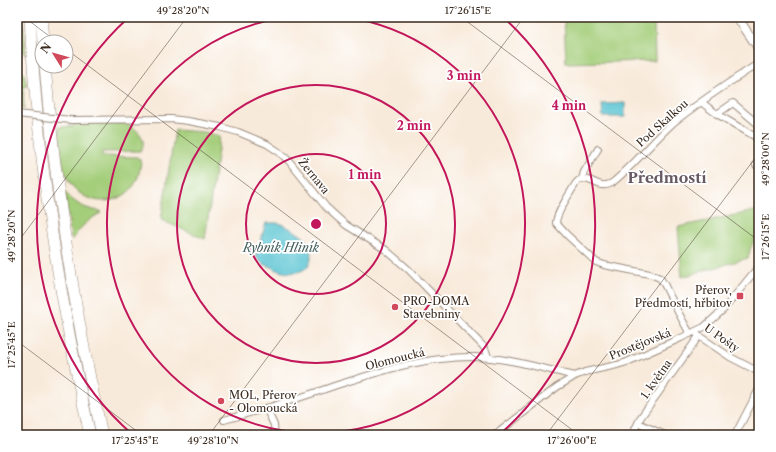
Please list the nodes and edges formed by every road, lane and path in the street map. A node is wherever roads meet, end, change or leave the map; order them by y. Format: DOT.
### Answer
graph roads {
  1 [pos="30,17"];
  2 [pos="41,17"];
  3 [pos="737,17"];
  4 [pos="42,34"];
  5 [pos="759,49"];
  6 [pos="757,64"];
  7 [pos="46,74"];
  8 [pos="701,102"];
  9 [pos="17,114"];
  10 [pos="718,114"];
  11 [pos="759,125"];
  12 [pos="759,139"];
  13 [pos="598,149"];
  14 [pos="582,179"];
  15 [pos="759,266"];
  16 [pos="695,334"];
  17 [pos="488,357"];
  18 [pos="759,372"];
  19 [pos="575,376"];
  20 [pos="759,389"];
  21 [pos="266,408"];
  22 [pos="224,420"];
  23 [pos="638,423"];
  24 [pos="90,435"];
  25 [pos="102,435"];
  26 [pos="275,435"];
  27 [pos="495,435"];
  28 [pos="632,435"];
  29 [pos="665,435"];
  30 [pos="735,435"];
  1 -- 24 [label="highway"];
  2 -- 4 [label="highway"];
  3 -- 5 [label="main road"];
  6 -- 8 [label="street, Pod Skalkou"];
  7 -- 25 [label="highway"];
  8 -- 10 [label="street"];
  8 -- 14 [label="street, Pod Skalkou"];
  9 -- 17 [label="street, Žernava, bridge"];
  10 -- 11 [label="street"];
  10 -- 12 [label="street"];
  13 -- 14 [label="street"];
  14 -- 16 [label="street"];
  15 -- 16 [label="street, Prostějovská"];
  16 -- 18 [label="street, U Pošty"];
  16 -- 19 [label="street, Prostějovská"];
  16 -- 23 [label="street, 1. května"];
  17 -- 19 [label="street, Olomoucká"];
  17 -- 21 [label="street, Olomoucká"];
  19 -- 27 [label="street, Prostějovská"];
  20 -- 30 [label="street"];
  21 -- 22 [label="street, Olomoucká"];
  21 -- 26 [label="street"];
  23 -- 28 [label="street, 1. května"];
  23 -- 29 [label="street"];
}
